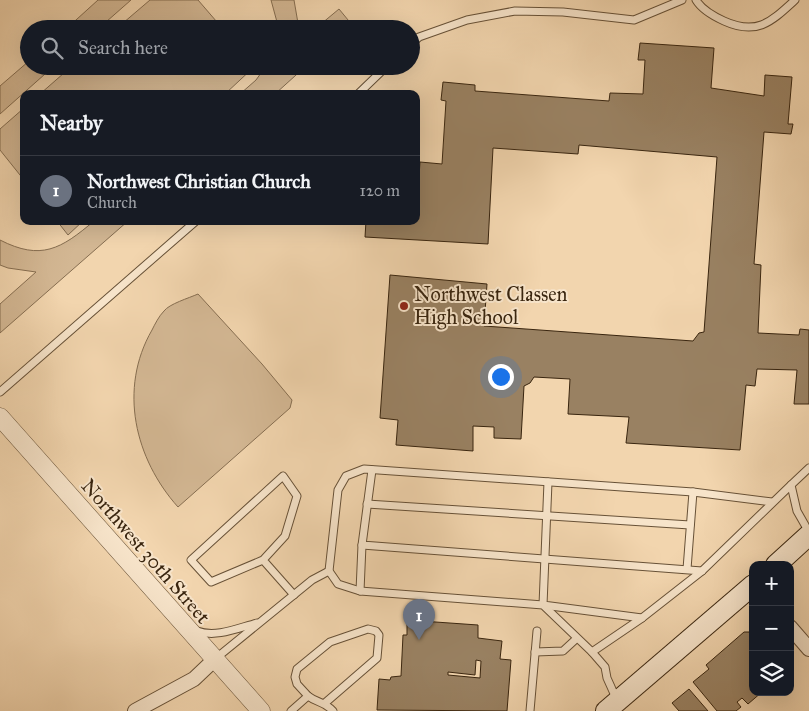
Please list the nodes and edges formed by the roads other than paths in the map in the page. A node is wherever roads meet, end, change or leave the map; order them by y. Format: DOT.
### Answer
graph roads {
  1 [pos="682,0"];
  2 [pos="696,0"];
  3 [pos="795,0"];
  4 [pos="420,37"];
  5 [pos="378,75"];
  6 [pos="362,90"];
  7 [pos="191,225"];
  8 [pos="0,392"];
  9 [pos="0,417"];
  10 [pos="809,468"];
  11 [pos="372,470"];
  12 [pos="548,482"];
  13 [pos="791,485"];
  14 [pos="693,492"];
  15 [pos="772,502"];
  16 [pos="367,504"];
  17 [pos="546,516"];
  18 [pos="690,524"];
  19 [pos="809,534"];
  20 [pos="362,545"];
  21 [pos="545,558"];
  22 [pos="263,560"];
  23 [pos="780,561"];
  24 [pos="687,569"];
  25 [pos="702,570"];
  26 [pos="329,571"];
  27 [pos="749,588"];
  28 [pos="360,591"];
  29 [pos="294,595"];
  30 [pos="543,605"];
  31 [pos="642,618"];
  32 [pos="260,623"];
  33 [pos="185,627"];
  34 [pos="537,631"];
  35 [pos="794,632"];
  36 [pos="576,639"];
  37 [pos="809,649"];
  38 [pos="535,652"];
  39 [pos="592,652"];
  40 [pos="214,660"];
  41 [pos="308,696"];
  42 [pos="325,703"];
  43 [pos="612,706"];
  44 [pos="135,711"];
  45 [pos="261,711"];
  46 [pos="291,711"];
  47 [pos="332,711"];
  48 [pos="530,711"];
  1 -- 4 [label="lane"];
  2 -- 3 [label="lane"];
  5 -- 6 [label="lane"];
  7 -- 8 [label="lane"];
  9 -- 33 [label="street, Northwest 30th Street"];
  10 -- 13 [label="lane"];
  11 -- 12 [label="lane"];
  11 -- 16 [label="lane"];
  11 -- 26 [label="lane"];
  12 -- 14 [label="lane"];
  12 -- 17 [label="lane"];
  13 -- 15 [label="lane"];
  13 -- 19 [label="lane"];
  14 -- 15 [label="lane"];
  14 -- 18 [label="lane"];
  15 -- 25 [label="lane"];
  16 -- 17 [label="lane"];
  16 -- 20 [label="lane"];
  17 -- 18 [label="lane"];
  17 -- 21 [label="lane"];
  18 -- 24 [label="lane"];
  19 -- 23 [label="main road"];
  20 -- 21 [label="lane"];
  20 -- 28 [label="lane"];
  21 -- 24 [label="lane"];
  21 -- 30 [label="lane"];
  22 -- 22 [label="lane"];
  22 -- 29 [label="lane"];
  24 -- 25 [label="lane"];
  25 -- 31 [label="lane"];
  26 -- 28 [label="lane"];
  26 -- 29 [label="lane"];
  27 -- 43 [label="main road"];
  28 -- 30 [label="lane"];
  29 -- 32 [label="lane"];
  30 -- 31 [label="lane"];
  30 -- 36 [label="lane"];
  31 -- 39 [label="lane"];
  32 -- 33 [label="lane"];
  32 -- 40 [label="lane"];
  33 -- 40 [label="street, Northwest 30th Street"];
  34 -- 38 [label="lane"];
  35 -- 37 [label="street"];
  36 -- 38 [label="lane"];
  36 -- 39 [label="lane"];
  38 -- 48 [label="lane"];
  39 -- 43 [label="lane"];
  40 -- 44 [label="street"];
  40 -- 45 [label="street, Northwest 30th Street"];
  41 -- 42 [label="lane"];
  41 -- 42 [label="lane"];
  41 -- 46 [label="lane"];
  42 -- 47 [label="lane"];
}
